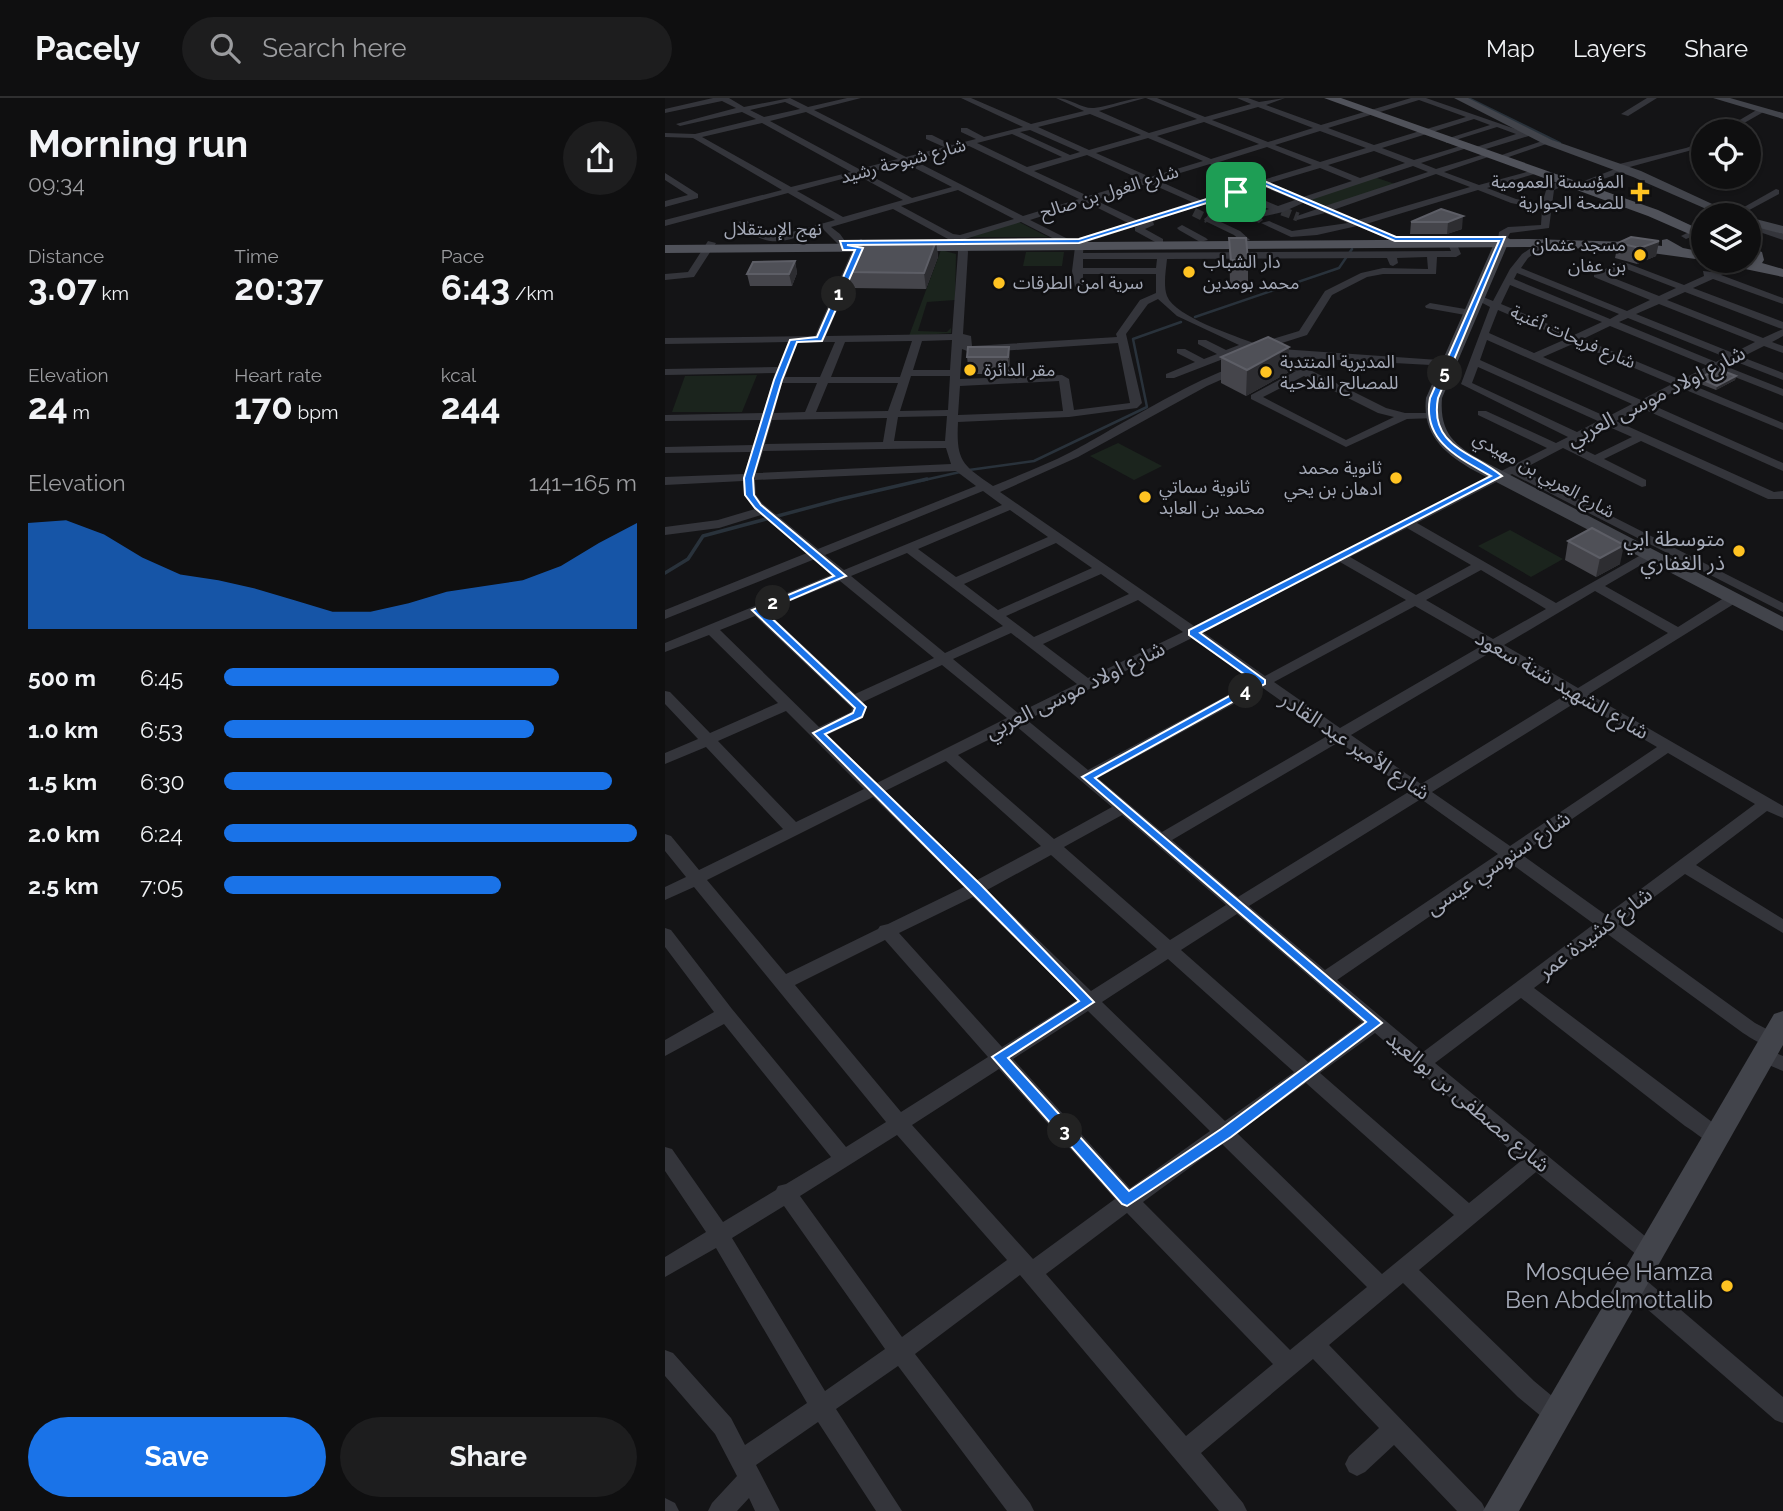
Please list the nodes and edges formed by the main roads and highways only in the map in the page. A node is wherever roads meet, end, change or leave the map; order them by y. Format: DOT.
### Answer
graph roads {
  1 [pos="1330,98"];
  2 [pos="1691,235"];
  3 [pos="1502,241"];
  4 [pos="665,243"];
  5 [pos="709,246"];
  6 [pos="1073,246"];
  7 [pos="665,249"];
  8 [pos="1761,261"];
  9 [pos="1783,264"];
  10 [pos="1761,266"];
  11 [pos="1783,273"];
  1 -- 2 [label="main road"];
  2 -- 3 [label="main road, نهج الإستقلال"];
  2 -- 3 [label="main road, نهج الإستقلال"];
  3 -- 6 [label="main road, نهج الإستقلال"];
  3 -- 6 [label="main road, نهج الإستقلال"];
  4 -- 5 [label="main road, نهج الإستقلال"];
  5 -- 6 [label="main road, نهج الإستقلال"];
  5 -- 7 [label="main road, نهج الإستقلال"];
  8 -- 9 [label="main road"];
  10 -- 11 [label="main road"];
}
